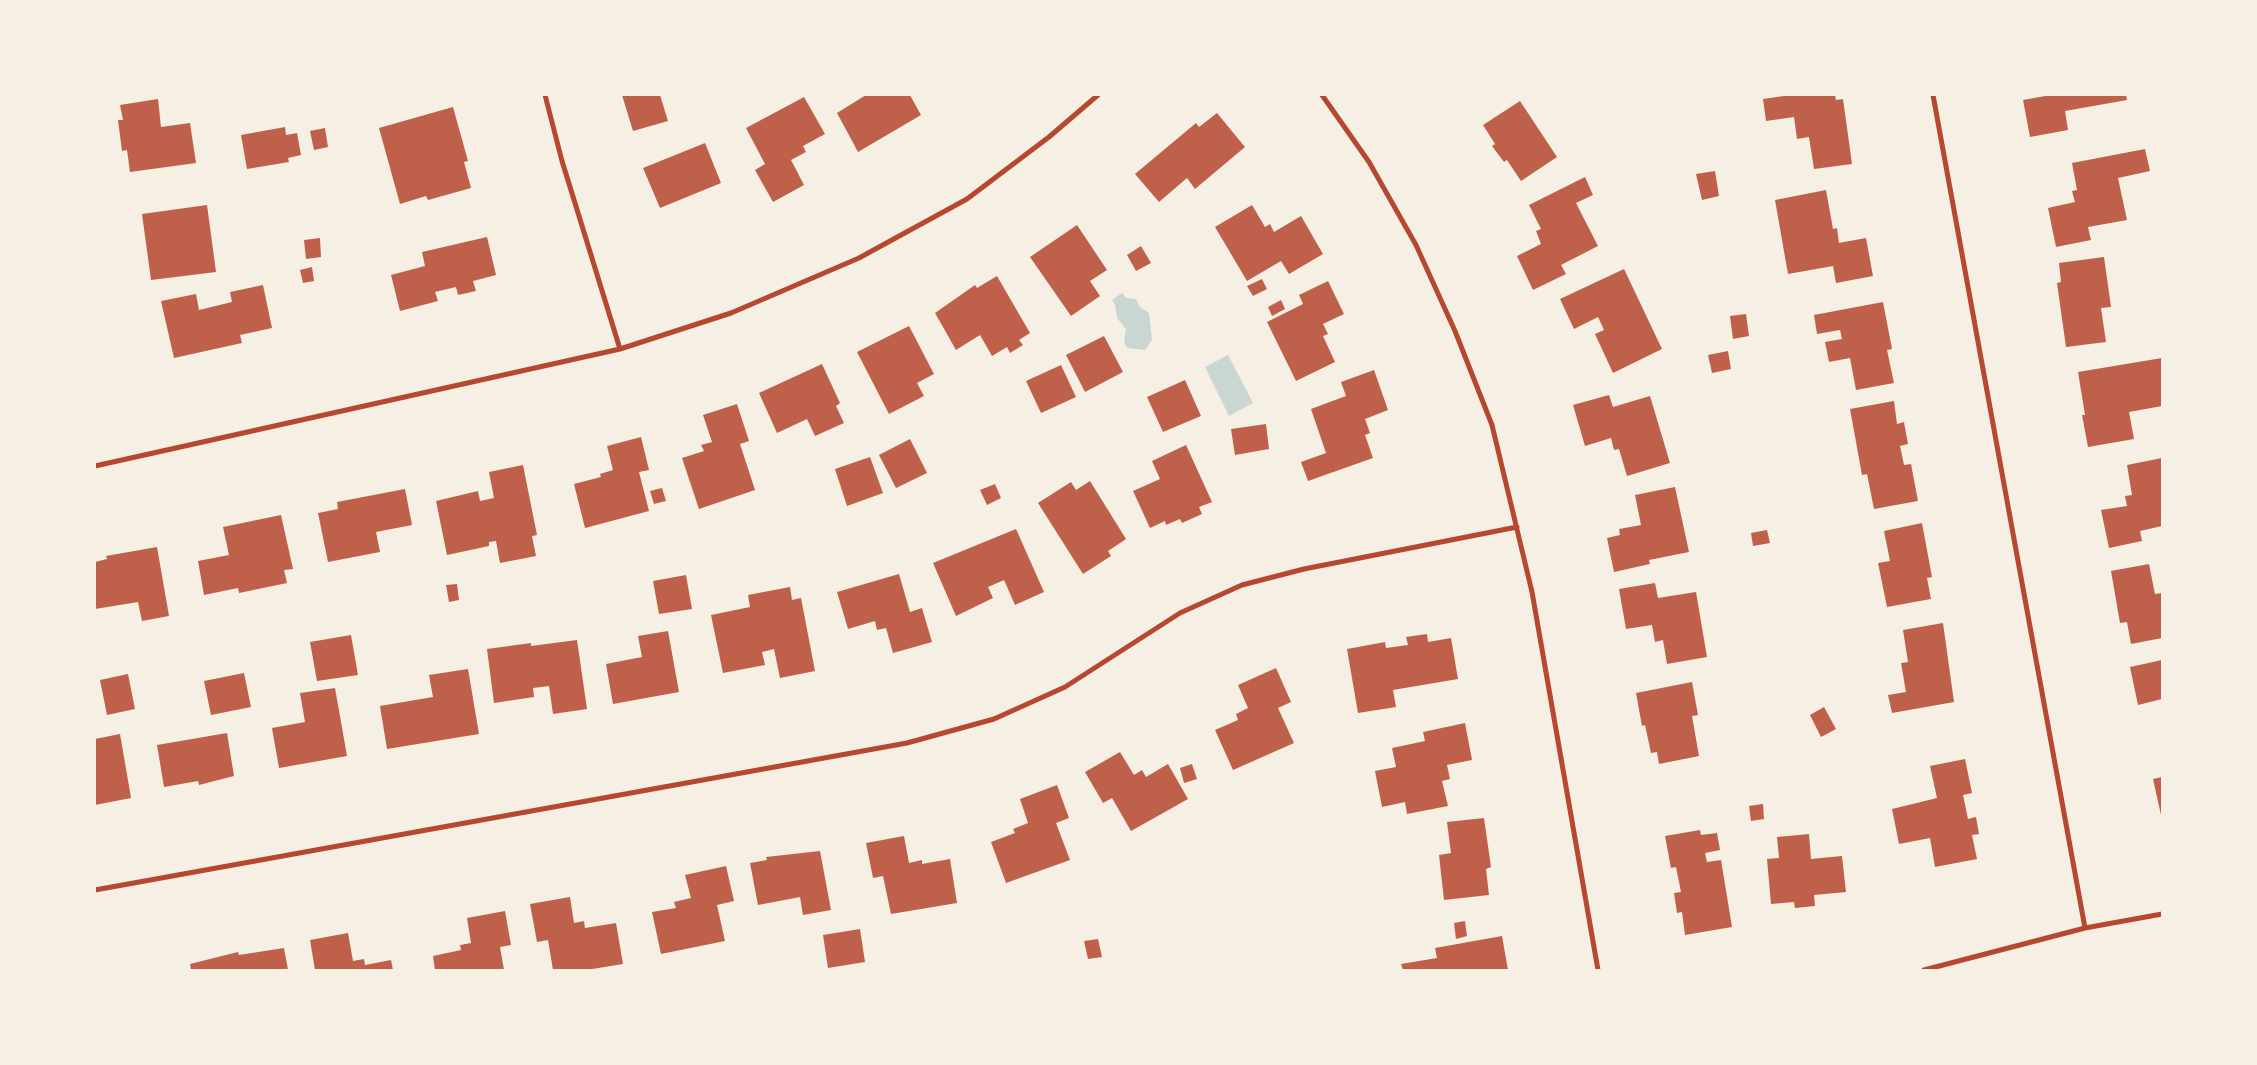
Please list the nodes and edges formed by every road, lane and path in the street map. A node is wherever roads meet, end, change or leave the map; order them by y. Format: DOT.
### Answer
graph roads {
  1 [pos="545,95"];
  2 [pos="1098,95"];
  3 [pos="1322,95"];
  4 [pos="1934,95"];
  5 [pos="620,349"];
  6 [pos="95,466"];
  7 [pos="1517,527"];
  8 [pos="95,890"];
  9 [pos="2162,914"];
  10 [pos="2085,928"];
  11 [pos="1598,970"];
  12 [pos="1924,970"];
  1 -- 5 [label="street"];
  2 -- 5 [label="street"];
  3 -- 7 [label="street"];
  4 -- 10 [label="street"];
  5 -- 6 [label="street"];
  7 -- 8 [label="street"];
  7 -- 11 [label="street"];
  9 -- 10 [label="street"];
  10 -- 12 [label="street"];
}
